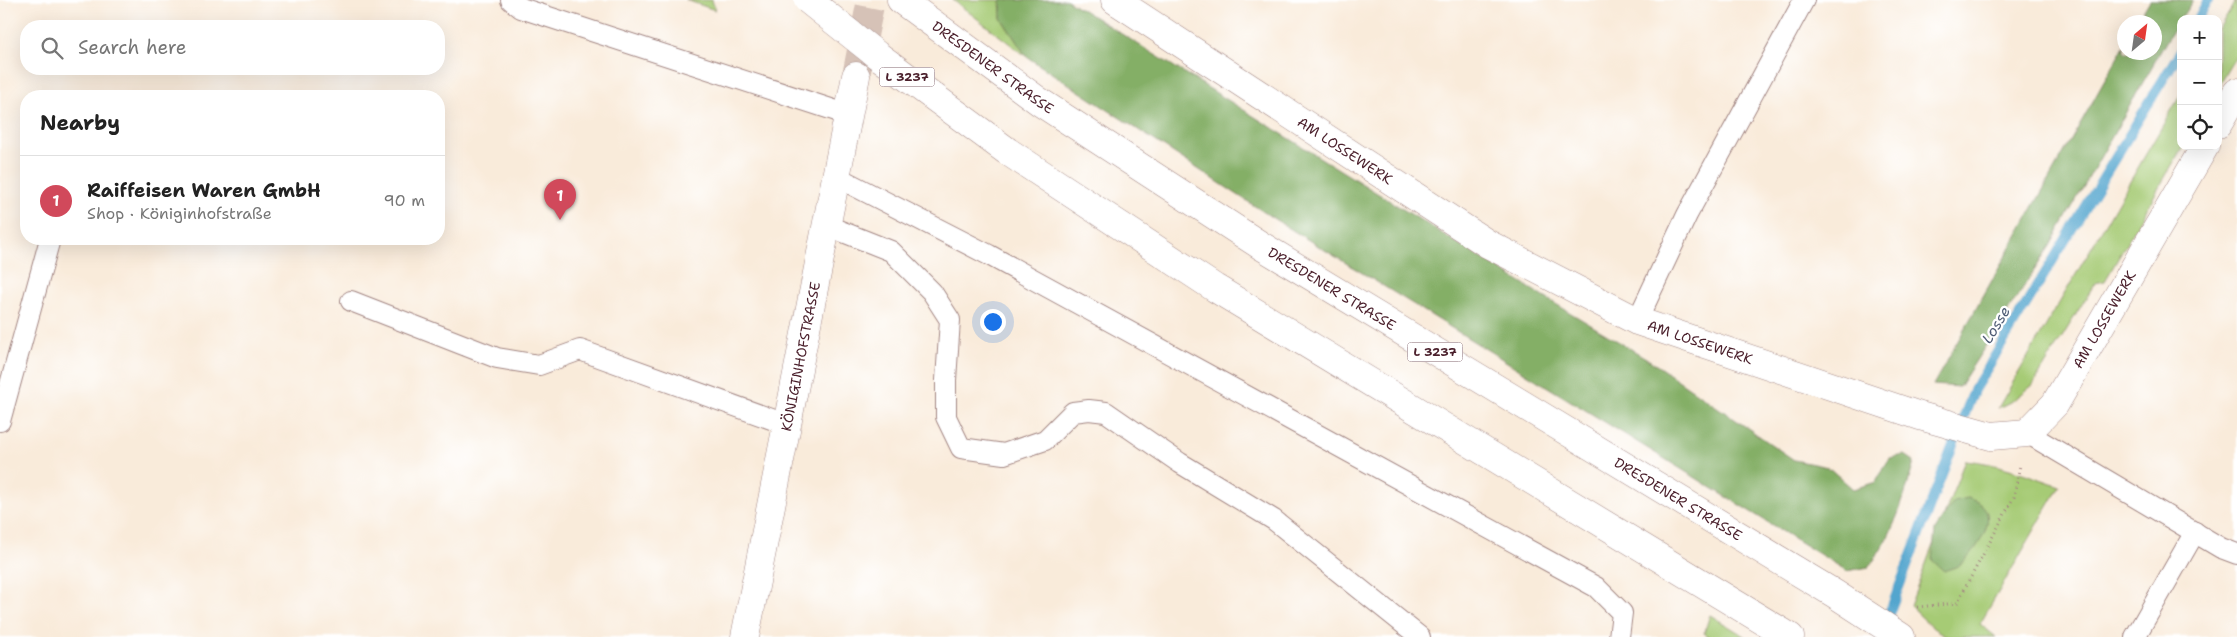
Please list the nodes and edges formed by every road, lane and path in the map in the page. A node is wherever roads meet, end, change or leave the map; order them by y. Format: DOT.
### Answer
graph roads {
  1 [pos="511,0"];
  2 [pos="808,0"];
  3 [pos="901,0"];
  4 [pos="1115,0"];
  5 [pos="1804,0"];
  6 [pos="856,76"];
  7 [pos="2237,92"];
  8 [pos="849,115"];
  9 [pos="2222,117"];
  10 [pos="2203,150"];
  11 [pos="838,176"];
  12 [pos="828,226"];
  13 [pos="48,245"];
  14 [pos="351,301"];
  15 [pos="1637,321"];
  16 [pos="0,422"];
  17 [pos="788,425"];
  18 [pos="2027,433"];
  19 [pos="2195,532"];
  20 [pos="2237,554"];
  21 [pos="1917,607"];
  22 [pos="745,637"];
  23 [pos="1420,637"];
  24 [pos="1619,637"];
  25 [pos="1790,637"];
  26 [pos="1901,637"];
  27 [pos="2135,637"];
  1 -- 8 [label="lane"];
  2 -- 25 [label="main road, L 3237, bridge"];
  3 -- 26 [label="main road, DRESDENER STRASSE / L 3237"];
  4 -- 15 [label="main road, AM LOSSEWERK"];
  5 -- 15 [label="lane"];
  6 -- 8 [label="main road, KÖNIGINHOFSTRASSE"];
  7 -- 9 [label="main road"];
  8 -- 11 [label="main road, KÖNIGINHOFSTRASSE"];
  10 -- 18 [label="main road, AM LOSSEWERK"];
  11 -- 12 [label="main road, KÖNIGINHOFSTRASSE"];
  11 -- 24 [label="lane"];
  12 -- 17 [label="main road, KÖNIGINHOFSTRASSE"];
  12 -- 23 [label="lane"];
  13 -- 16 [label="lane"];
  14 -- 17 [label="lane"];
  15 -- 18 [label="main road, AM LOSSEWERK"];
  17 -- 22 [label="main road, KÖNIGINHOFSTRASSE"];
  18 -- 19 [label="lane"];
  18 -- 21 [label="path"];
  19 -- 20 [label="lane"];
  19 -- 27 [label="lane"];
}
